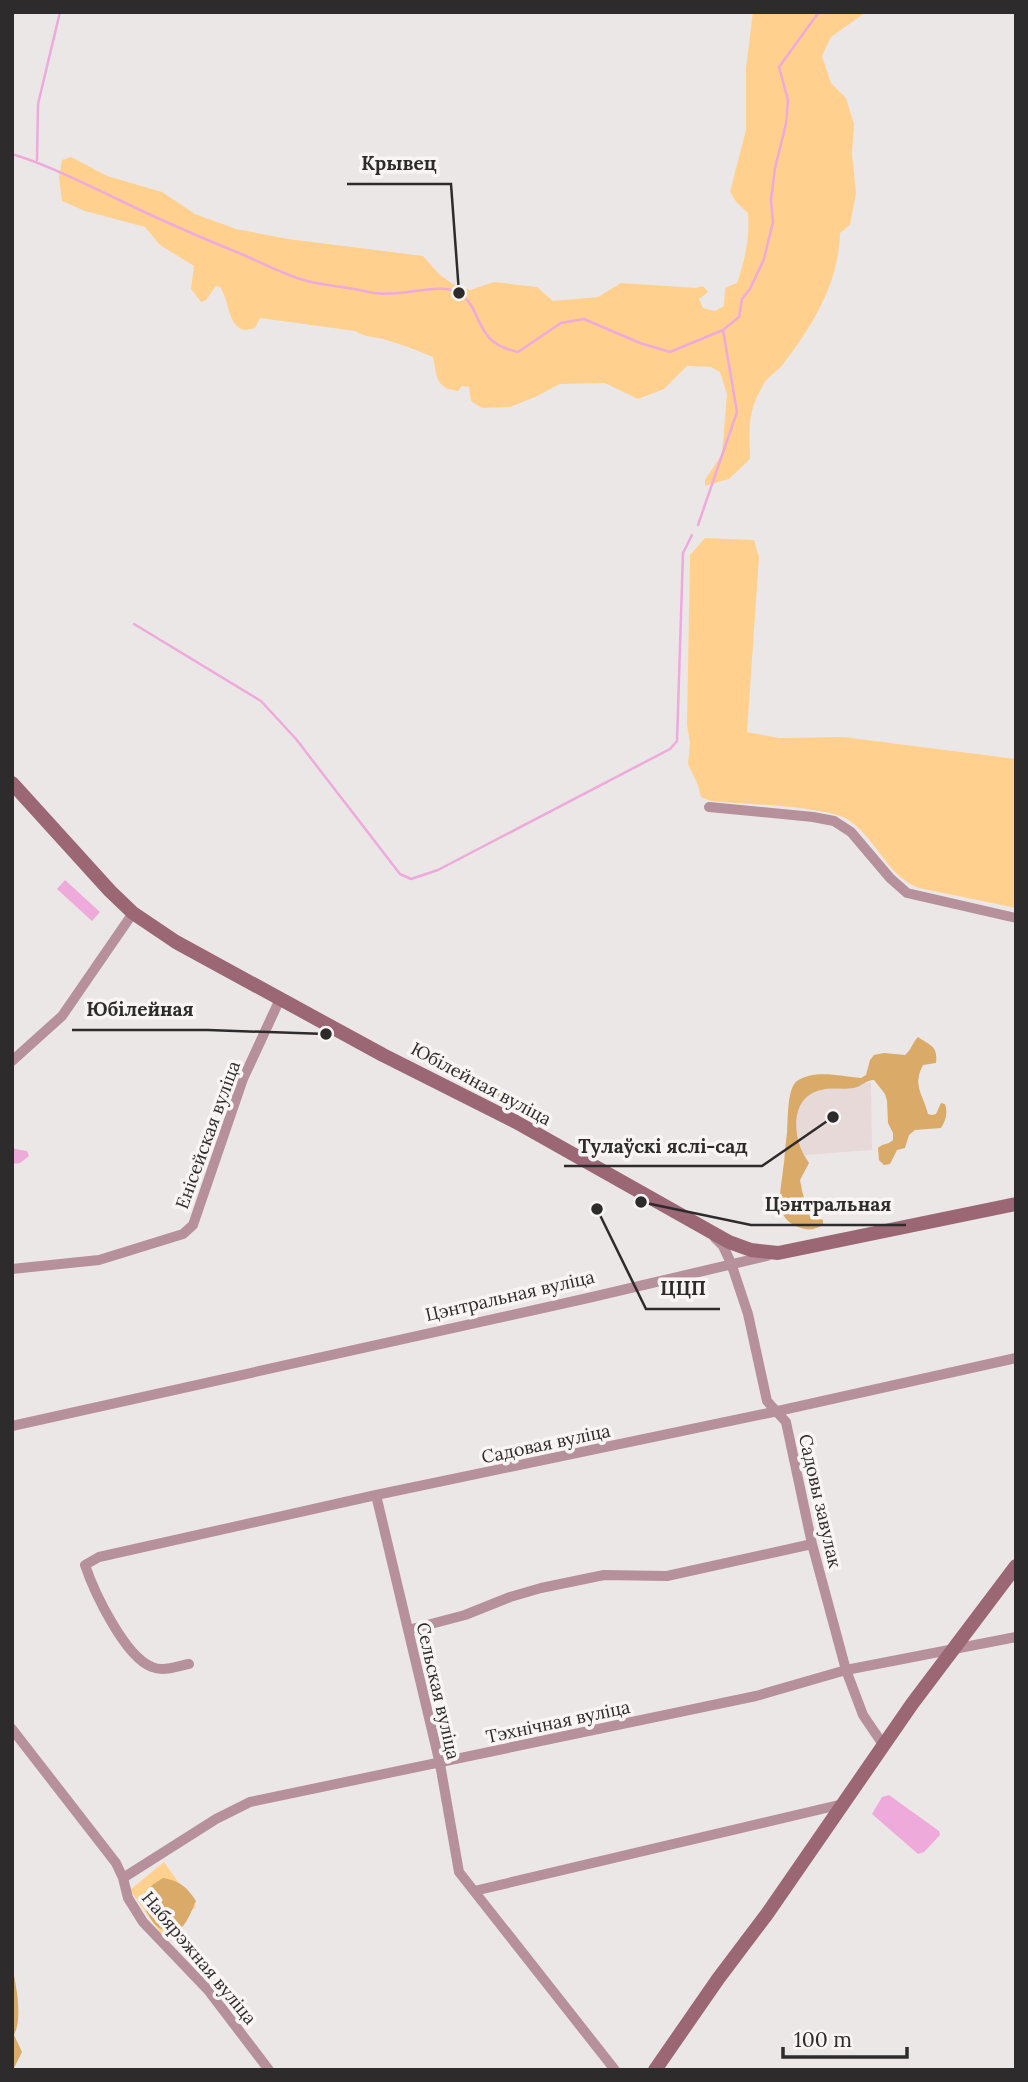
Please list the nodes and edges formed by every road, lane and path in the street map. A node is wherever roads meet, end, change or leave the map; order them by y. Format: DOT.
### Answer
graph roads {
  1 [pos="12,783"];
  2 [pos="709,807"];
  3 [pos="133,913"];
  4 [pos="1016,918"];
  5 [pos="280,999"];
  6 [pos="12,1061"];
  7 [pos="1016,1204"];
  8 [pos="711,1233"];
  9 [pos="778,1253"];
  10 [pos="731,1263"];
  11 [pos="12,1269"];
  12 [pos="1016,1358"];
  13 [pos="778,1411"];
  14 [pos="12,1426"];
  15 [pos="376,1495"];
  16 [pos="812,1544"];
  17 [pos="1016,1566"];
  18 [pos="408,1630"];
  19 [pos="1016,1637"];
  20 [pos="952,1650"];
  21 [pos="189,1664"];
  22 [pos="846,1670"];
  23 [pos="12,1728"];
  24 [pos="884,1746"];
  25 [pos="440,1763"];
  26 [pos="844,1804"];
  27 [pos="123,1878"];
  28 [pos="474,1891"];
  29 [pos="269,2070"];
  30 [pos="615,2070"];
  31 [pos="655,2070"];
  1 -- 3 [label="main road, Юбілейная вуліца"];
  2 -- 4 [label="street"];
  3 -- 5 [label="main road, Юбілейная вуліца"];
  3 -- 6 [label="street"];
  5 -- 8 [label="main road, Юбілейная вуліца"];
  5 -- 11 [label="street, Енісейская вуліца"];
  7 -- 9 [label="main road, Цэнтральная вуліца"];
  8 -- 9 [label="main road, Юбілейная вуліца"];
  8 -- 10 [label="street, Садовы завулак"];
  9 -- 10 [label="street, Цэнтральная вуліца"];
  10 -- 13 [label="street, Садовы завулак"];
  10 -- 14 [label="street, Цэнтральная вуліца"];
  12 -- 13 [label="street, Садовая вуліца"];
  13 -- 15 [label="street, Садовая вуліца"];
  13 -- 16 [label="street, Садовы завулак"];
  15 -- 18 [label="street, Сельская вуліца"];
  15 -- 21 [label="street, Садовая вуліца"];
  16 -- 18 [label="street"];
  16 -- 22 [label="street, Садовы завулак"];
  17 -- 20 [label="main road"];
  18 -- 25 [label="street, Сельская вуліца"];
  19 -- 20 [label="street, Тэхнічная вуліца"];
  20 -- 22 [label="street, Тэхнічная вуліца"];
  20 -- 24 [label="main road"];
  22 -- 24 [label="street, Садовы завулак"];
  22 -- 25 [label="street, Тэхнічная вуліца"];
  23 -- 27 [label="street, Набярэжная вуліца"];
  24 -- 26 [label="main road"];
  25 -- 27 [label="street, Тэхнічная вуліца"];
  25 -- 28 [label="street, Сельская вуліца"];
  26 -- 28 [label="street"];
  26 -- 31 [label="main road"];
  27 -- 29 [label="street, Набярэжная вуліца"];
  28 -- 30 [label="street, Сельская вуліца"];
}
